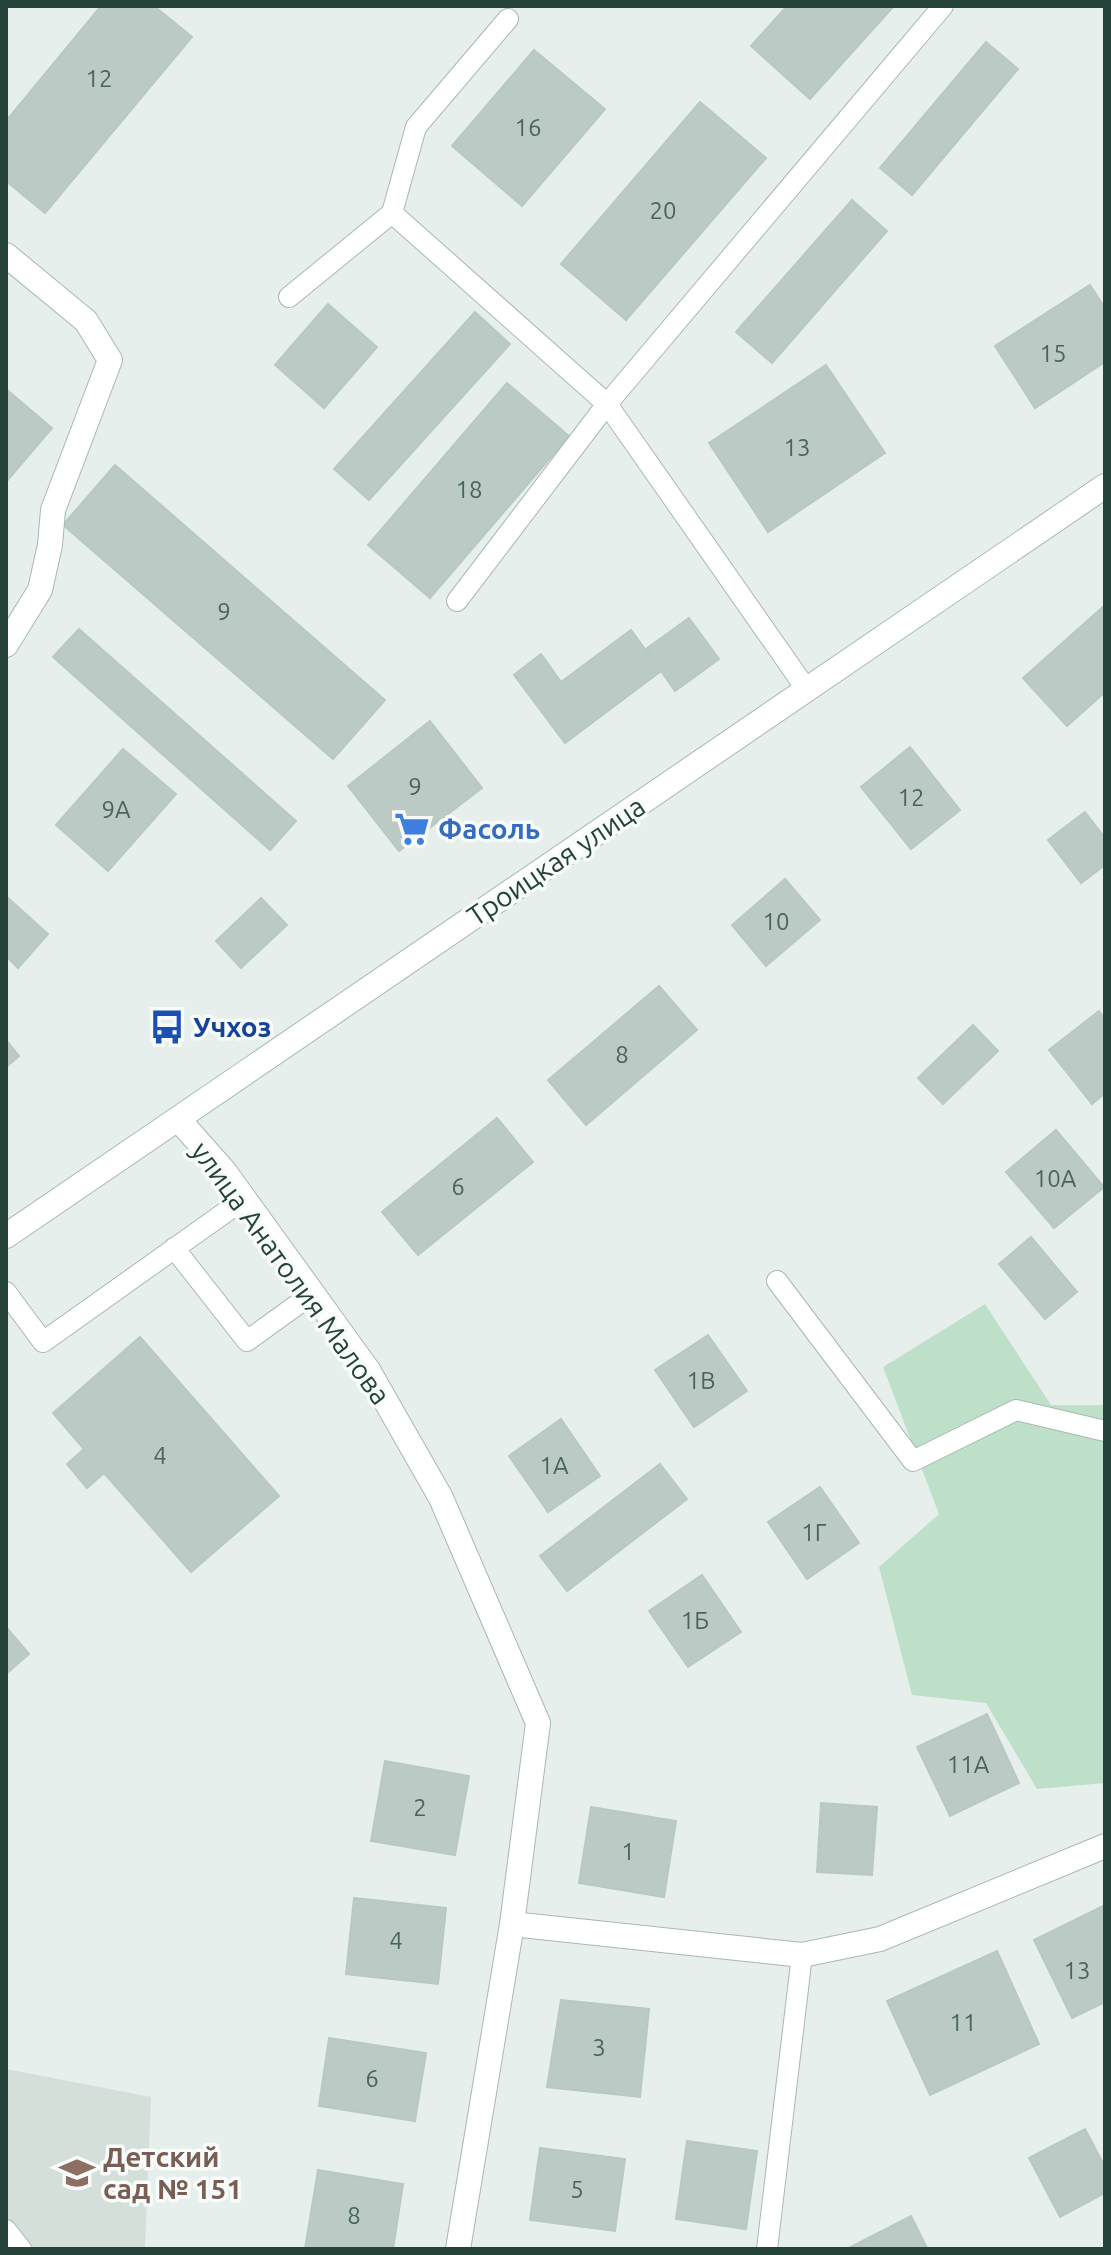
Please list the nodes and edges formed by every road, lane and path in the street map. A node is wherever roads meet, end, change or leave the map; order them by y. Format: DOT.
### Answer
graph roads {
  1 [pos="943,6"];
  2 [pos="508,19"];
  3 [pos="392,213"];
  4 [pos="6,255"];
  5 [pos="289,297"];
  6 [pos="607,404"];
  7 [pos="1105,486"];
  8 [pos="457,601"];
  9 [pos="6,645"];
  10 [pos="807,690"];
  11 [pos="178,1119"];
  12 [pos="244,1199"];
  13 [pos="6,1236"];
  14 [pos="174,1248"];
  15 [pos="777,1281"];
  16 [pos="6,1292"];
  17 [pos="312,1294"];
  18 [pos="1105,1431"];
  19 [pos="1105,1846"];
  20 [pos="512,1924"];
  21 [pos="802,1955"];
  22 [pos="6,2230"];
  23 [pos="21,2249"];
  24 [pos="458,2249"];
  25 [pos="767,2249"];
  1 -- 6 [label="lane"];
  2 -- 3 [label="lane"];
  3 -- 5 [label="lane"];
  3 -- 6 [label="lane"];
  4 -- 9 [label="street"];
  6 -- 8 [label="lane"];
  6 -- 10 [label="lane"];
  7 -- 10 [label="street, Троицкая улица"];
  10 -- 11 [label="street, Троицкая улица"];
  11 -- 12 [label="street, улица Анатолия Малова"];
  11 -- 13 [label="street, Троицкая улица"];
  12 -- 14 [label="lane"];
  12 -- 17 [label="street, улица Анатолия Малова"];
  14 -- 16 [label="lane"];
  14 -- 17 [label="lane"];
  15 -- 18 [label="lane"];
  17 -- 20 [label="street, улица Анатолия Малова"];
  19 -- 21 [label="street"];
  20 -- 21 [label="street"];
  20 -- 24 [label="street, улица Анатолия Малова"];
  21 -- 25 [label="lane"];
  22 -- 23 [label="lane"];
}
